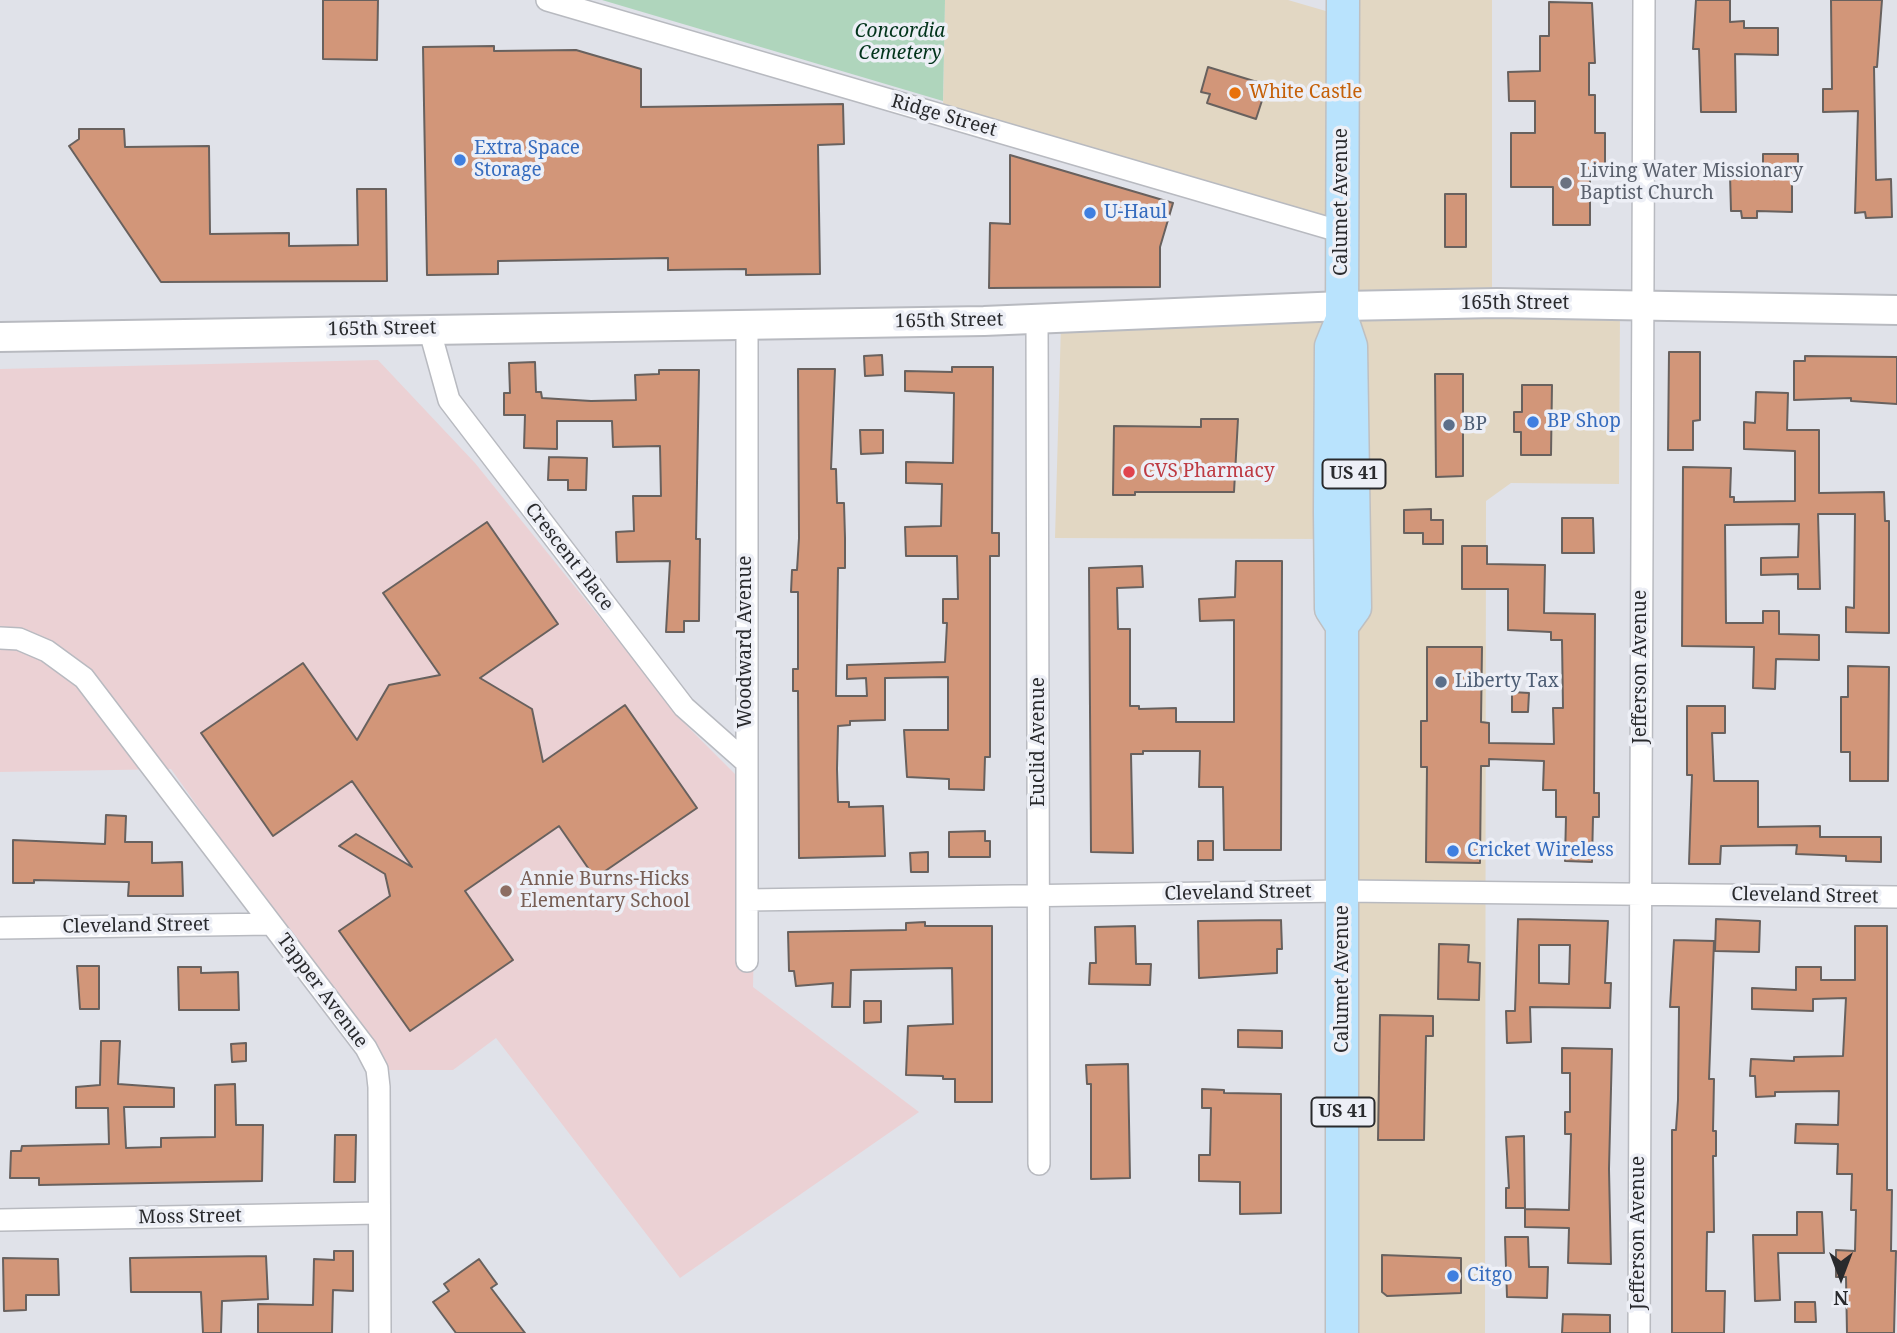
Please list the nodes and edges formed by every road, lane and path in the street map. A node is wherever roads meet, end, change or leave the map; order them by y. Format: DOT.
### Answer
graph roads {
  1 [pos="547,0"];
  2 [pos="1343,0"];
  3 [pos="1644,0"];
  4 [pos="1342,232"];
  5 [pos="1643,303"];
  6 [pos="1897,310"];
  7 [pos="1342,313"];
  8 [pos="1037,319"];
  9 [pos="747,324"];
  10 [pos="429,328"];
  11 [pos="0,337"];
  12 [pos="0,638"];
  13 [pos="746,762"];
  14 [pos="1343,891"];
  15 [pos="1641,894"];
  16 [pos="1040,896"];
  17 [pos="1897,897"];
  18 [pos="747,900"];
  19 [pos="271,924"];
  20 [pos="0,928"];
  21 [pos="747,961"];
  22 [pos="1040,1164"];
  23 [pos="379,1213"];
  24 [pos="0,1220"];
  25 [pos="380,1333"];
  26 [pos="1342,1333"];
  27 [pos="1639,1333"];
  1 -- 4 [label="street, Ridge Street"];
  2 -- 4 [label="main road, Calumet Avenue / US 41"];
  3 -- 5 [label="street, Jefferson Avenue"];
  4 -- 7 [label="main road, Calumet Avenue / US 41"];
  5 -- 6 [label="main road, 165th Street"];
  5 -- 7 [label="main road, 165th Street"];
  5 -- 15 [label="street, Jefferson Avenue"];
  7 -- 8 [label="main road, 165th Street"];
  7 -- 14 [label="main road, Calumet Avenue / US 41"];
  8 -- 9 [label="main road, 165th Street"];
  8 -- 16 [label="street, Euclid Avenue"];
  9 -- 10 [label="main road, 165th Street"];
  9 -- 13 [label="street, Woodward Avenue"];
  10 -- 11 [label="main road, 165th Street"];
  10 -- 13 [label="street, Crescent Place"];
  12 -- 19 [label="street, Tapper Avenue"];
  13 -- 18 [label="street, Woodward Avenue"];
  14 -- 15 [label="street, Cleveland Street"];
  14 -- 16 [label="street, Cleveland Street"];
  14 -- 26 [label="main road, Calumet Avenue / US 41"];
  15 -- 17 [label="street, Cleveland Street"];
  15 -- 27 [label="street, Jefferson Avenue"];
  16 -- 18 [label="street, Cleveland Street"];
  16 -- 22 [label="street, Euclid Avenue"];
  18 -- 21 [label="street, Woodward Avenue"];
  19 -- 20 [label="street, Cleveland Street"];
  19 -- 23 [label="street, Tapper Avenue"];
  23 -- 24 [label="street, Moss Street"];
  23 -- 25 [label="street, Tapper Avenue"];
}
